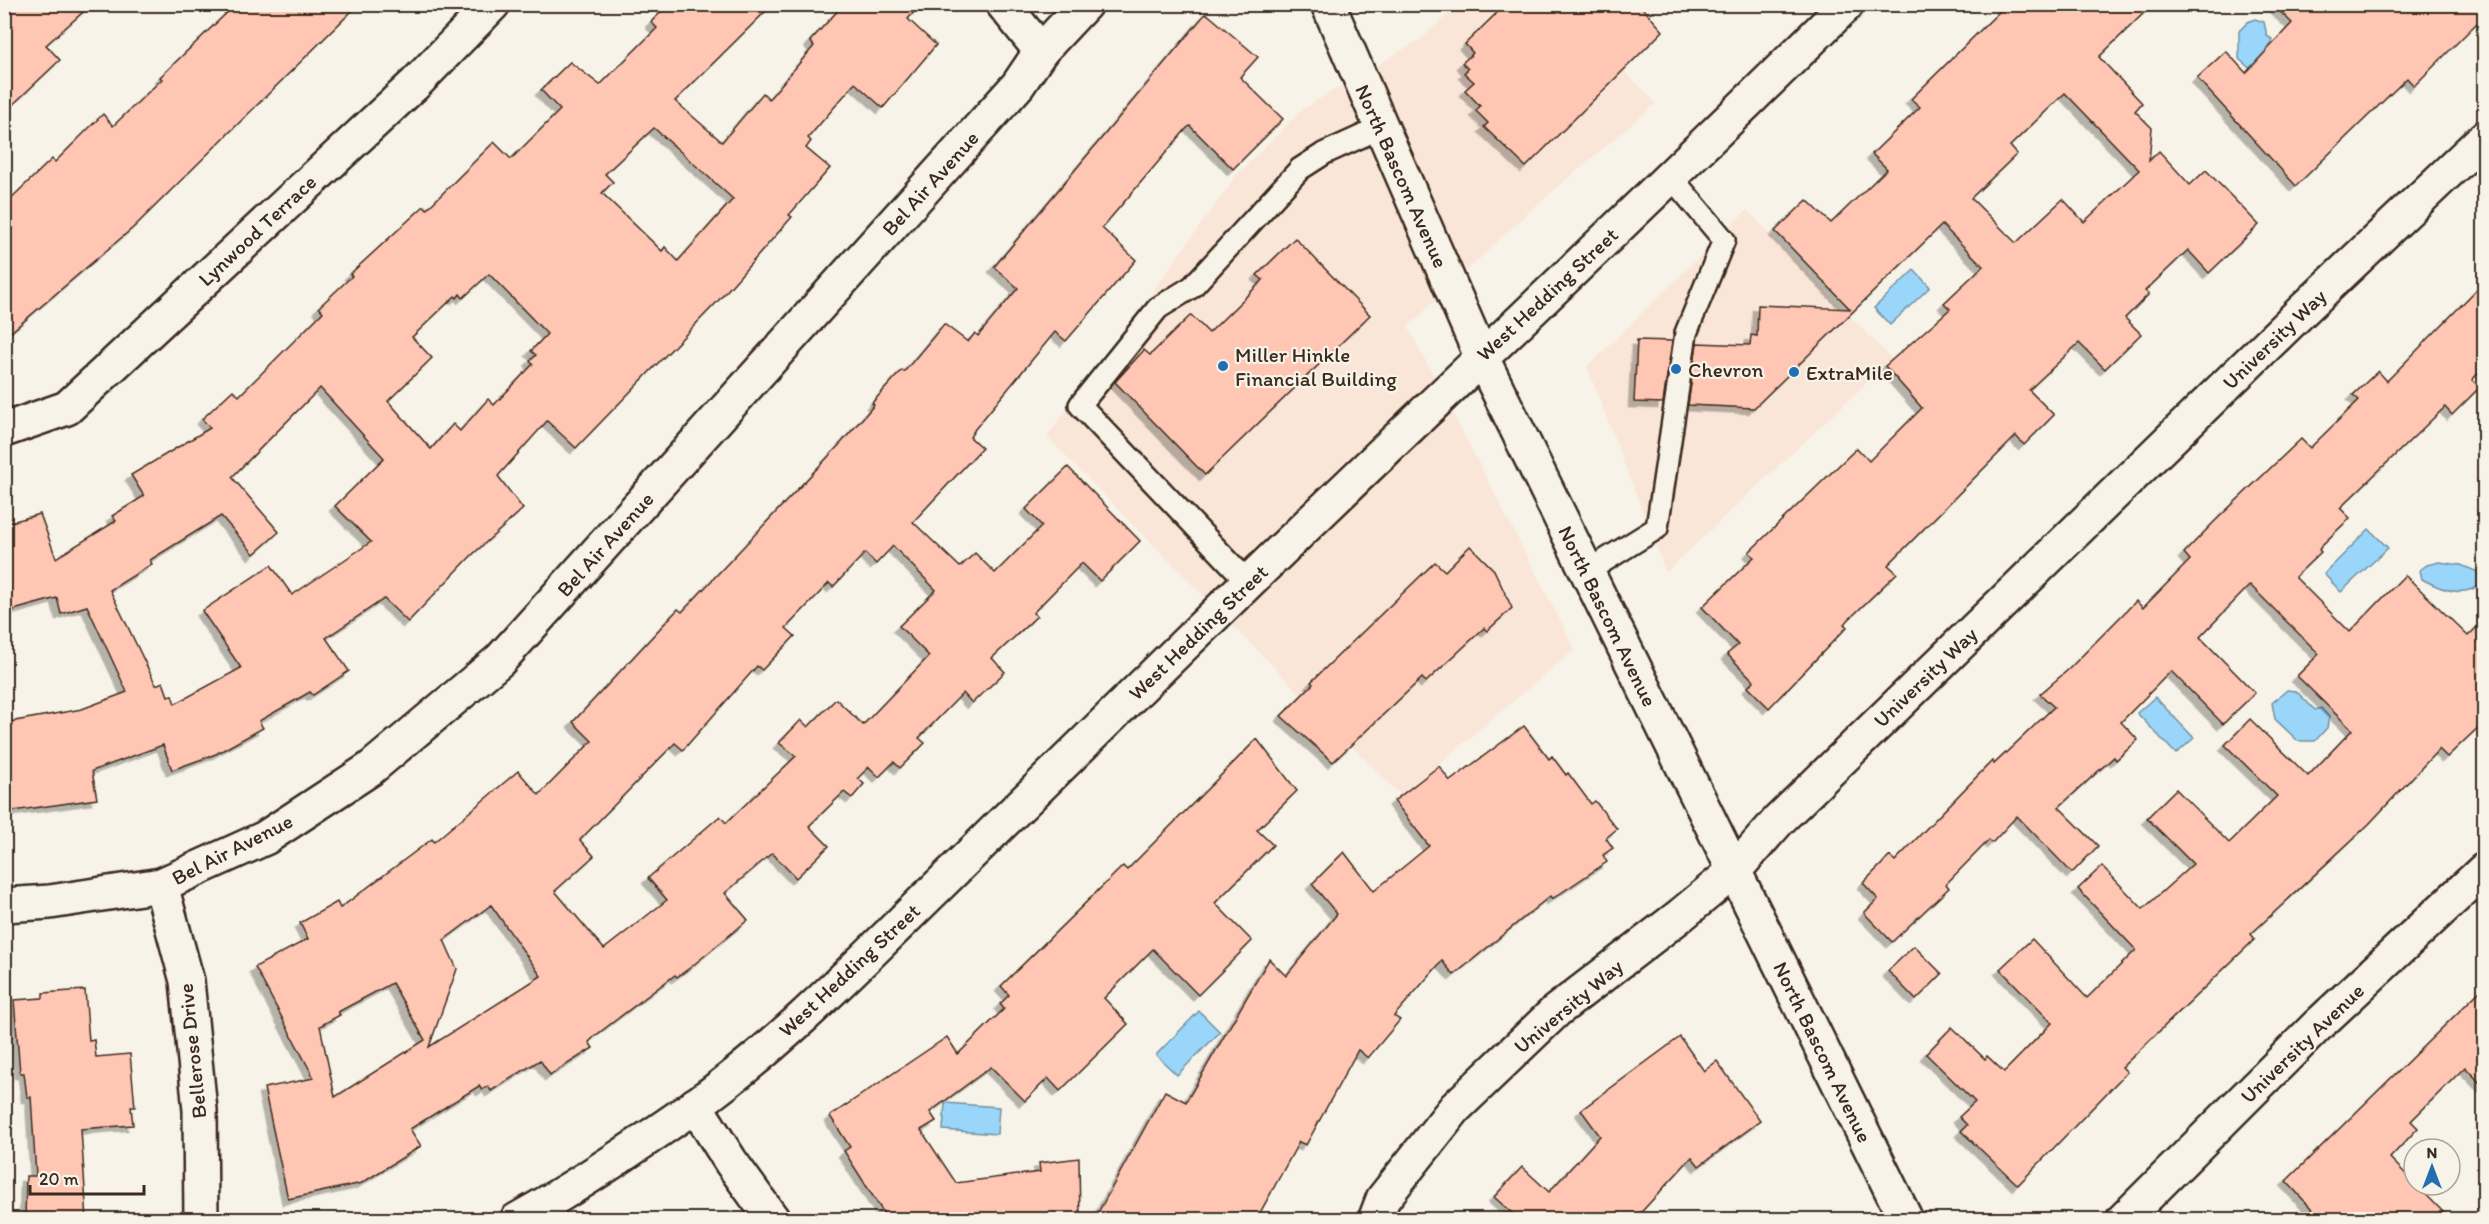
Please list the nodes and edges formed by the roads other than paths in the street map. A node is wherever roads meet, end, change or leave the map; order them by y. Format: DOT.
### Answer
graph roads {
  1 [pos="493,4"];
  2 [pos="1003,4"];
  3 [pos="1085,4"];
  4 [pos="1328,4"];
  5 [pos="1846,4"];
  6 [pos="1041,51"];
  7 [pos="1380,128"];
  8 [pos="2484,138"];
  9 [pos="1672,178"];
  10 [pos="1481,356"];
  11 [pos="4,430"];
  12 [pos="1586,572"];
  13 [pos="1248,582"];
  14 [pos="2484,870"];
  15 [pos="1734,871"];
  16 [pos="161,885"];
  17 [pos="4,905"];
  18 [pos="696,1105"];
  19 [pos="201,1220"];
  20 [pos="517,1220"];
  21 [pos="773,1220"];
  22 [pos="1375,1220"];
  23 [pos="1906,1220"];
  24 [pos="2123,1220"];
  1 -- 11 [label="street, Lynwood Terrace"];
  2 -- 6 [label="street"];
  3 -- 6 [label="street, Bel Air Avenue"];
  4 -- 7 [label="street, North Bascom Avenue"];
  5 -- 9 [label="street, West Hedding Street"];
  6 -- 16 [label="street, Bel Air Avenue"];
  7 -- 10 [label="street, North Bascom Avenue"];
  7 -- 13 [label="lane"];
  8 -- 15 [label="street, University Way"];
  9 -- 10 [label="street, West Hedding Street"];
  9 -- 12 [label="lane"];
  10 -- 12 [label="street, North Bascom Avenue"];
  10 -- 13 [label="street, West Hedding Street"];
  12 -- 15 [label="street, North Bascom Avenue"];
  13 -- 18 [label="street, West Hedding Street"];
  14 -- 24 [label="street, University Avenue"];
  15 -- 22 [label="street, University Way"];
  15 -- 23 [label="street, North Bascom Avenue"];
  16 -- 17 [label="street, Bel Air Avenue"];
  16 -- 19 [label="street, Bellerose Drive"];
  18 -- 20 [label="street, West Hedding Street"];
  18 -- 21 [label="street"];
}
